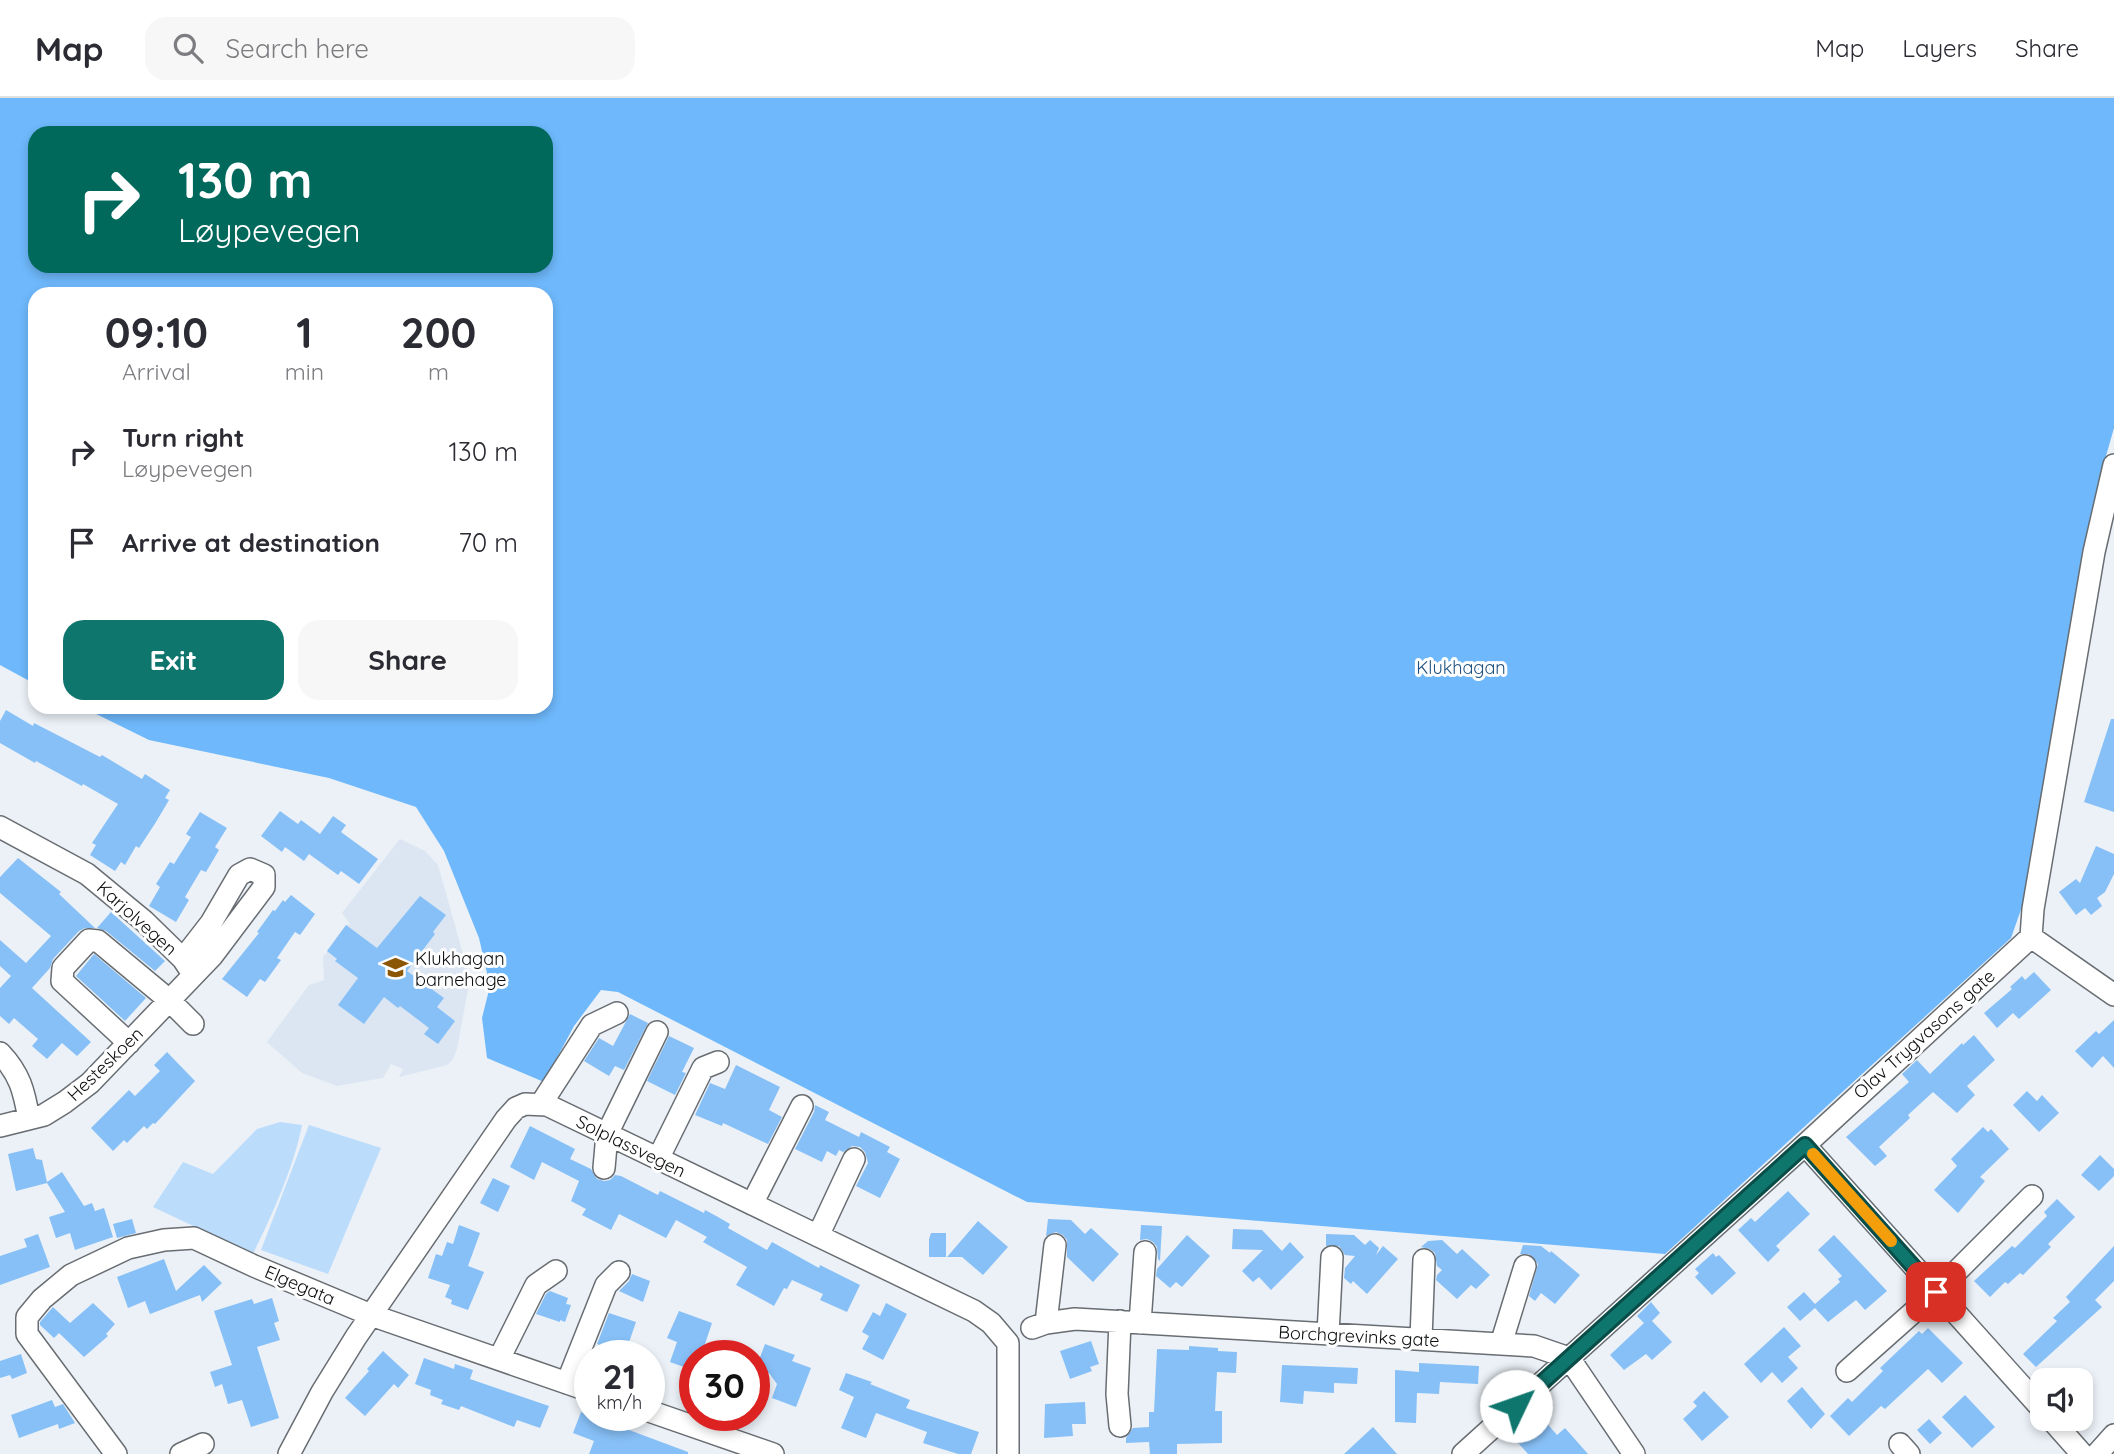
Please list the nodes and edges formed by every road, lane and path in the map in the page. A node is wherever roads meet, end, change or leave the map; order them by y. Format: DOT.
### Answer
graph roads {
  1 [pos="2114,465"];
  2 [pos="0,827"];
  3 [pos="2031,937"];
  4 [pos="188,967"];
  5 [pos="2114,995"];
  6 [pos="169,1000"];
  7 [pos="617,1013"];
  8 [pos="193,1024"];
  9 [pos="657,1032"];
  10 [pos="129,1043"];
  11 [pos="0,1053"];
  12 [pos="718,1062"];
  13 [pos="541,1104"];
  14 [pos="802,1105"];
  15 [pos="29,1119"];
  16 [pos="0,1126"];
  17 [pos="607,1134"];
  18 [pos="1805,1145"];
  19 [pos="659,1159"];
  20 [pos="854,1159"];
  21 [pos="604,1168"];
  22 [pos="2032,1196"];
  23 [pos="752,1204"];
  24 [pos="818,1236"];
  25 [pos="1055,1245"];
  26 [pos="1145,1252"];
  27 [pos="1332,1257"];
  28 [pos="1424,1260"];
  29 [pos="1525,1266"];
  30 [pos="556,1270"];
  31 [pos="619,1272"];
  32 [pos="1936,1292"];
  33 [pos="371,1315"];
  34 [pos="1130,1322"];
  35 [pos="1328,1334"];
  36 [pos="1421,1339"];
  37 [pos="1501,1344"];
  38 [pos="1569,1358"];
  39 [pos="499,1359"];
  40 [pos="1847,1370"];
  41 [pos="567,1383"];
  42 [pos="574,1385"];
  43 [pos="2030,1396"];
  44 [pos="665,1417"];
  45 [pos="1120,1426"];
  46 [pos="2062,1431"];
  47 [pos="2114,1435"];
  48 [pos="203,1444"];
  49 [pos="116,1454"];
  50 [pos="181,1454"];
  51 [pos="289,1454"];
  52 [pos="774,1454"];
  53 [pos="1008,1454"];
  54 [pos="1464,1454"];
  55 [pos="1634,1454"];
  56 [pos="2082,1454"];
  57 [pos="2097,1454"];
  1 -- 3 [label="street"];
  2 -- 4 [label="street, Karjolvegen"];
  3 -- 5 [label="street"];
  3 -- 18 [label="street, Olav Trygvasons gate"];
  4 -- 6 [label="street, Hesteskoen"];
  6 -- 8 [label="street"];
  6 -- 10 [label="street, Hesteskoen"];
  6 -- 10 [label="street"];
  7 -- 13 [label="street"];
  9 -- 17 [label="street"];
  10 -- 15 [label="street, Hesteskoen"];
  11 -- 15 [label="street"];
  12 -- 19 [label="street"];
  13 -- 17 [label="street, Solplassvegen"];
  13 -- 33 [label="street"];
  14 -- 23 [label="street"];
  15 -- 16 [label="street, Hesteskoen"];
  17 -- 19 [label="street, Solplassvegen"];
  17 -- 21 [label="street"];
  18 -- 32 [label="street"];
  18 -- 38 [label="street, Olav Trygvasons gate"];
  19 -- 23 [label="street, Solplassvegen"];
  20 -- 24 [label="street"];
  22 -- 32 [label="street"];
  23 -- 24 [label="street, Solplassvegen"];
  24 -- 53 [label="street, Solplassvegen"];
  25 -- 34 [label="street, Borchgrevinks gate"];
  26 -- 34 [label="street"];
  27 -- 35 [label="street"];
  28 -- 36 [label="street"];
  29 -- 37 [label="street"];
  30 -- 39 [label="street"];
  31 -- 41 [label="street"];
  32 -- 40 [label="street"];
  32 -- 43 [label="street"];
  33 -- 39 [label="street, Elgegata"];
  33 -- 49 [label="street, Elgegata"];
  33 -- 51 [label="street"];
  34 -- 35 [label="street, Borchgrevinks gate"];
  34 -- 45 [label="street"];
  35 -- 36 [label="street, Borchgrevinks gate"];
  36 -- 37 [label="street, Borchgrevinks gate"];
  37 -- 38 [label="street, Borchgrevinks gate"];
  38 -- 54 [label="street, Olav Trygvasons gate"];
  38 -- 55 [label="street"];
  39 -- 41 [label="street, Elgegata"];
  41 -- 42 [label="street, Elgegata"];
  44 -- 52 [label="street"];
  46 -- 56 [label="street"];
  47 -- 57 [label="street"];
  48 -- 50 [label="street"];
}
